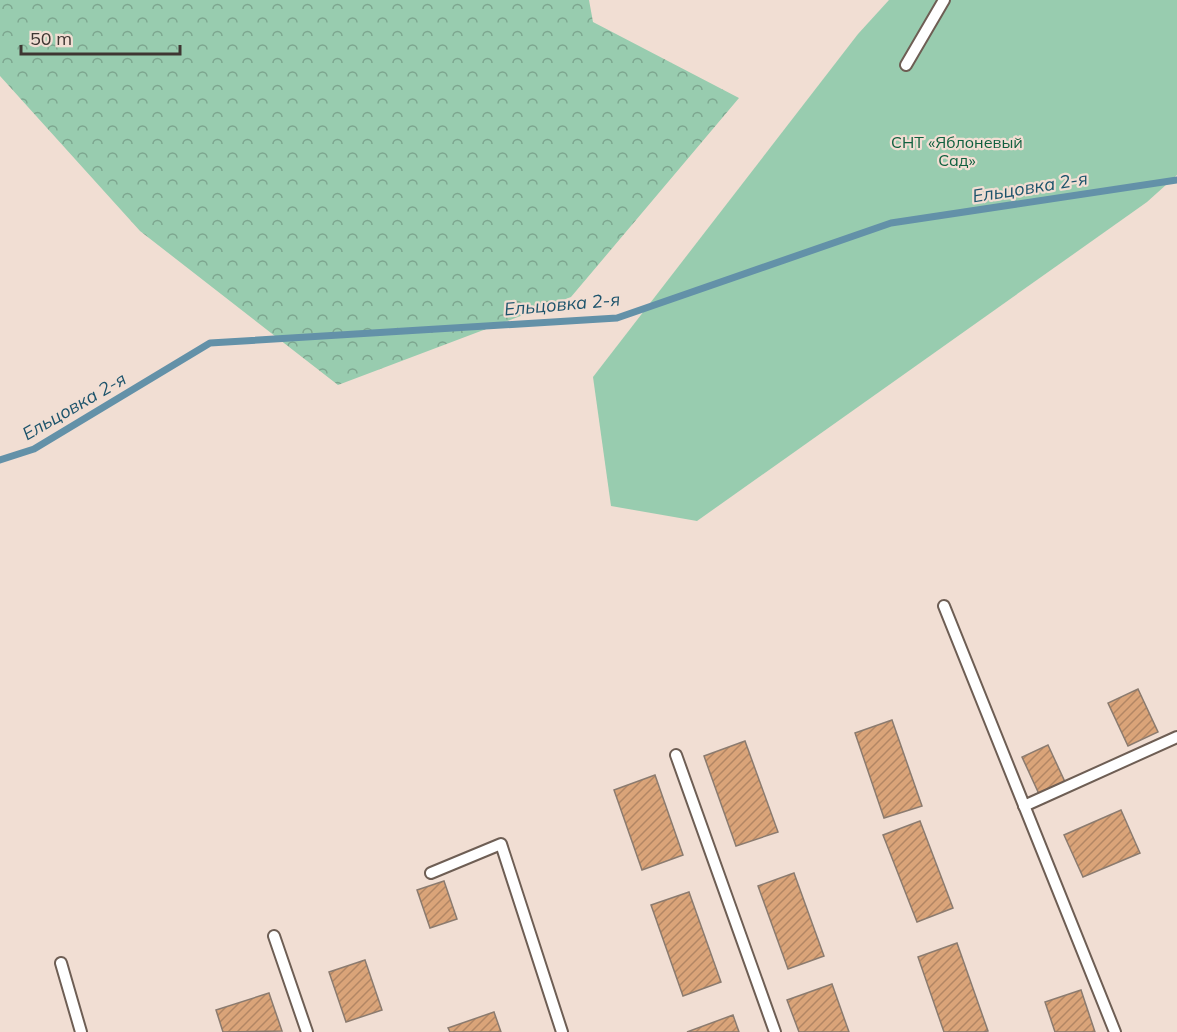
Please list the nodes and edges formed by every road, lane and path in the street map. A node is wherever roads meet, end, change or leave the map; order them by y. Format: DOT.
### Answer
graph roads {
  1 [pos="944,0"];
  2 [pos="906,65"];
  3 [pos="944,606"];
  4 [pos="1177,737"];
  5 [pos="676,756"];
  6 [pos="1024,806"];
  7 [pos="431,873"];
  8 [pos="273,936"];
  9 [pos="61,963"];
  10 [pos="81,1032"];
  11 [pos="307,1032"];
  12 [pos="562,1032"];
  13 [pos="775,1032"];
  14 [pos="1115,1032"];
  1 -- 2 [label="lane"];
  3 -- 6 [label="lane"];
  4 -- 6 [label="lane"];
  5 -- 13 [label="lane"];
  6 -- 14 [label="lane"];
  7 -- 12 [label="lane"];
  8 -- 11 [label="lane"];
  9 -- 10 [label="lane"];
}
